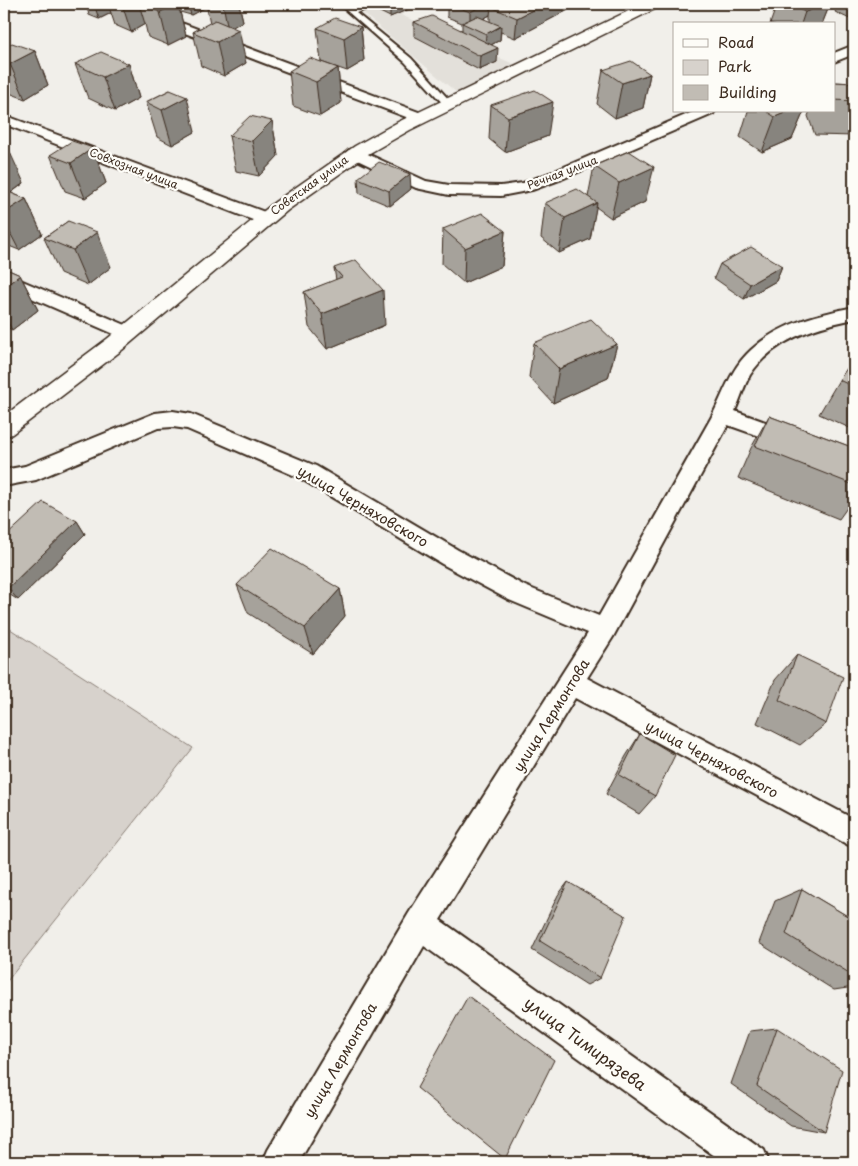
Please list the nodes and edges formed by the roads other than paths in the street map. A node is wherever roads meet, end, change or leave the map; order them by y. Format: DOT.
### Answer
graph roads {
  1 [pos="120,4"];
  2 [pos="342,4"];
  3 [pos="375,4"];
  4 [pos="654,4"];
  5 [pos="352,12"];
  6 [pos="854,49"];
  7 [pos="836,57"];
  8 [pos="449,105"];
  9 [pos="706,112"];
  10 [pos="419,117"];
  11 [pos="4,119"];
  12 [pos="354,153"];
  13 [pos="264,218"];
  14 [pos="4,278"];
  15 [pos="854,313"];
  16 [pos="128,334"];
  17 [pos="723,415"];
  18 [pos="4,428"];
  19 [pos="854,462"];
  20 [pos="4,478"];
  21 [pos="604,629"];
  22 [pos="571,683"];
  23 [pos="854,834"];
  24 [pos="420,924"];
  25 [pos="280,1162"];
  26 [pos="752,1162"];
  1 -- 10 [label="street"];
  2 -- 5 [label="lane"];
  3 -- 5 [label="lane"];
  4 -- 8 [label="street, Советская улица"];
  5 -- 8 [label="lane"];
  6 -- 7 [label="street"];
  8 -- 10 [label="street, Советская улица"];
  9 -- 12 [label="street, Речная улица"];
  10 -- 12 [label="street, Советская улица"];
  11 -- 13 [label="street, Совхозная улица"];
  12 -- 13 [label="street, Советская улица"];
  13 -- 16 [label="street, Советская улица"];
  14 -- 16 [label="street"];
  15 -- 17 [label="street, улица Лермонтова"];
  16 -- 18 [label="street, Советская улица"];
  17 -- 19 [label="street"];
  17 -- 21 [label="street, улица Лермонтова"];
  20 -- 21 [label="street, улица Черняховского"];
  21 -- 22 [label="street, улица Лермонтова"];
  22 -- 23 [label="street, улица Черняховского"];
  22 -- 24 [label="street, улица Лермонтова"];
  24 -- 25 [label="street, улица Лермонтова"];
  24 -- 26 [label="street, улица Тимирязева"];
}
